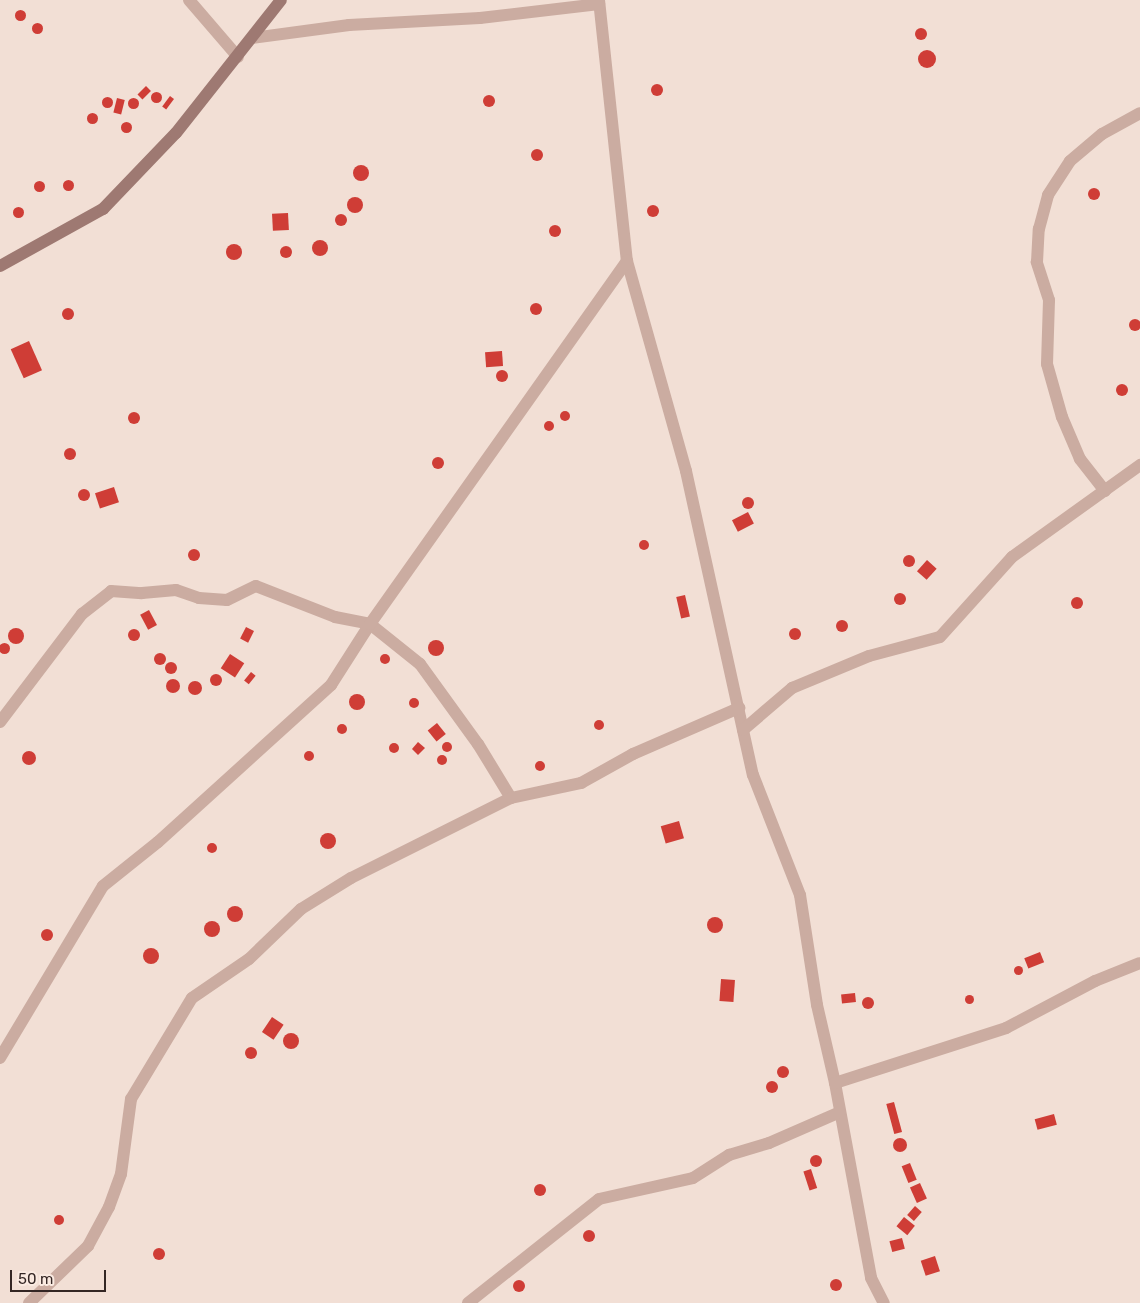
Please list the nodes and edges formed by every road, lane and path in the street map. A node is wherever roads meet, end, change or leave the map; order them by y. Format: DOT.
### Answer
graph roads {
  1 [pos="189,0"];
  2 [pos="281,0"];
  3 [pos="599,2"];
  4 [pos="252,38"];
  5 [pos="238,57"];
  6 [pos="1140,113"];
  7 [pos="627,261"];
  8 [pos="0,266"];
  9 [pos="1140,465"];
  10 [pos="1105,491"];
  11 [pos="370,624"];
  12 [pos="739,708"];
  13 [pos="0,722"];
  14 [pos="743,730"];
  15 [pos="511,798"];
  16 [pos="1140,963"];
  17 [pos="0,1058"];
  18 [pos="835,1083"];
  19 [pos="840,1112"];
  20 [pos="29,1303"];
  21 [pos="468,1303"];
  22 [pos="884,1303"];
  1 -- 5 [label="street"];
  2 -- 4 [label="street"];
  3 -- 4 [label="street"];
  3 -- 7 [label="street"];
  4 -- 5 [label="street"];
  5 -- 8 [label="street"];
  6 -- 10 [label="street"];
  7 -- 11 [label="street"];
  7 -- 12 [label="street"];
  9 -- 10 [label="street"];
  10 -- 14 [label="street"];
  11 -- 13 [label="street"];
  11 -- 15 [label="street"];
  11 -- 17 [label="street"];
  12 -- 14 [label="street"];
  12 -- 15 [label="street"];
  14 -- 18 [label="street"];
  15 -- 20 [label="street"];
  16 -- 18 [label="street"];
  18 -- 19 [label="street"];
  19 -- 21 [label="street"];
  19 -- 22 [label="street"];
}
